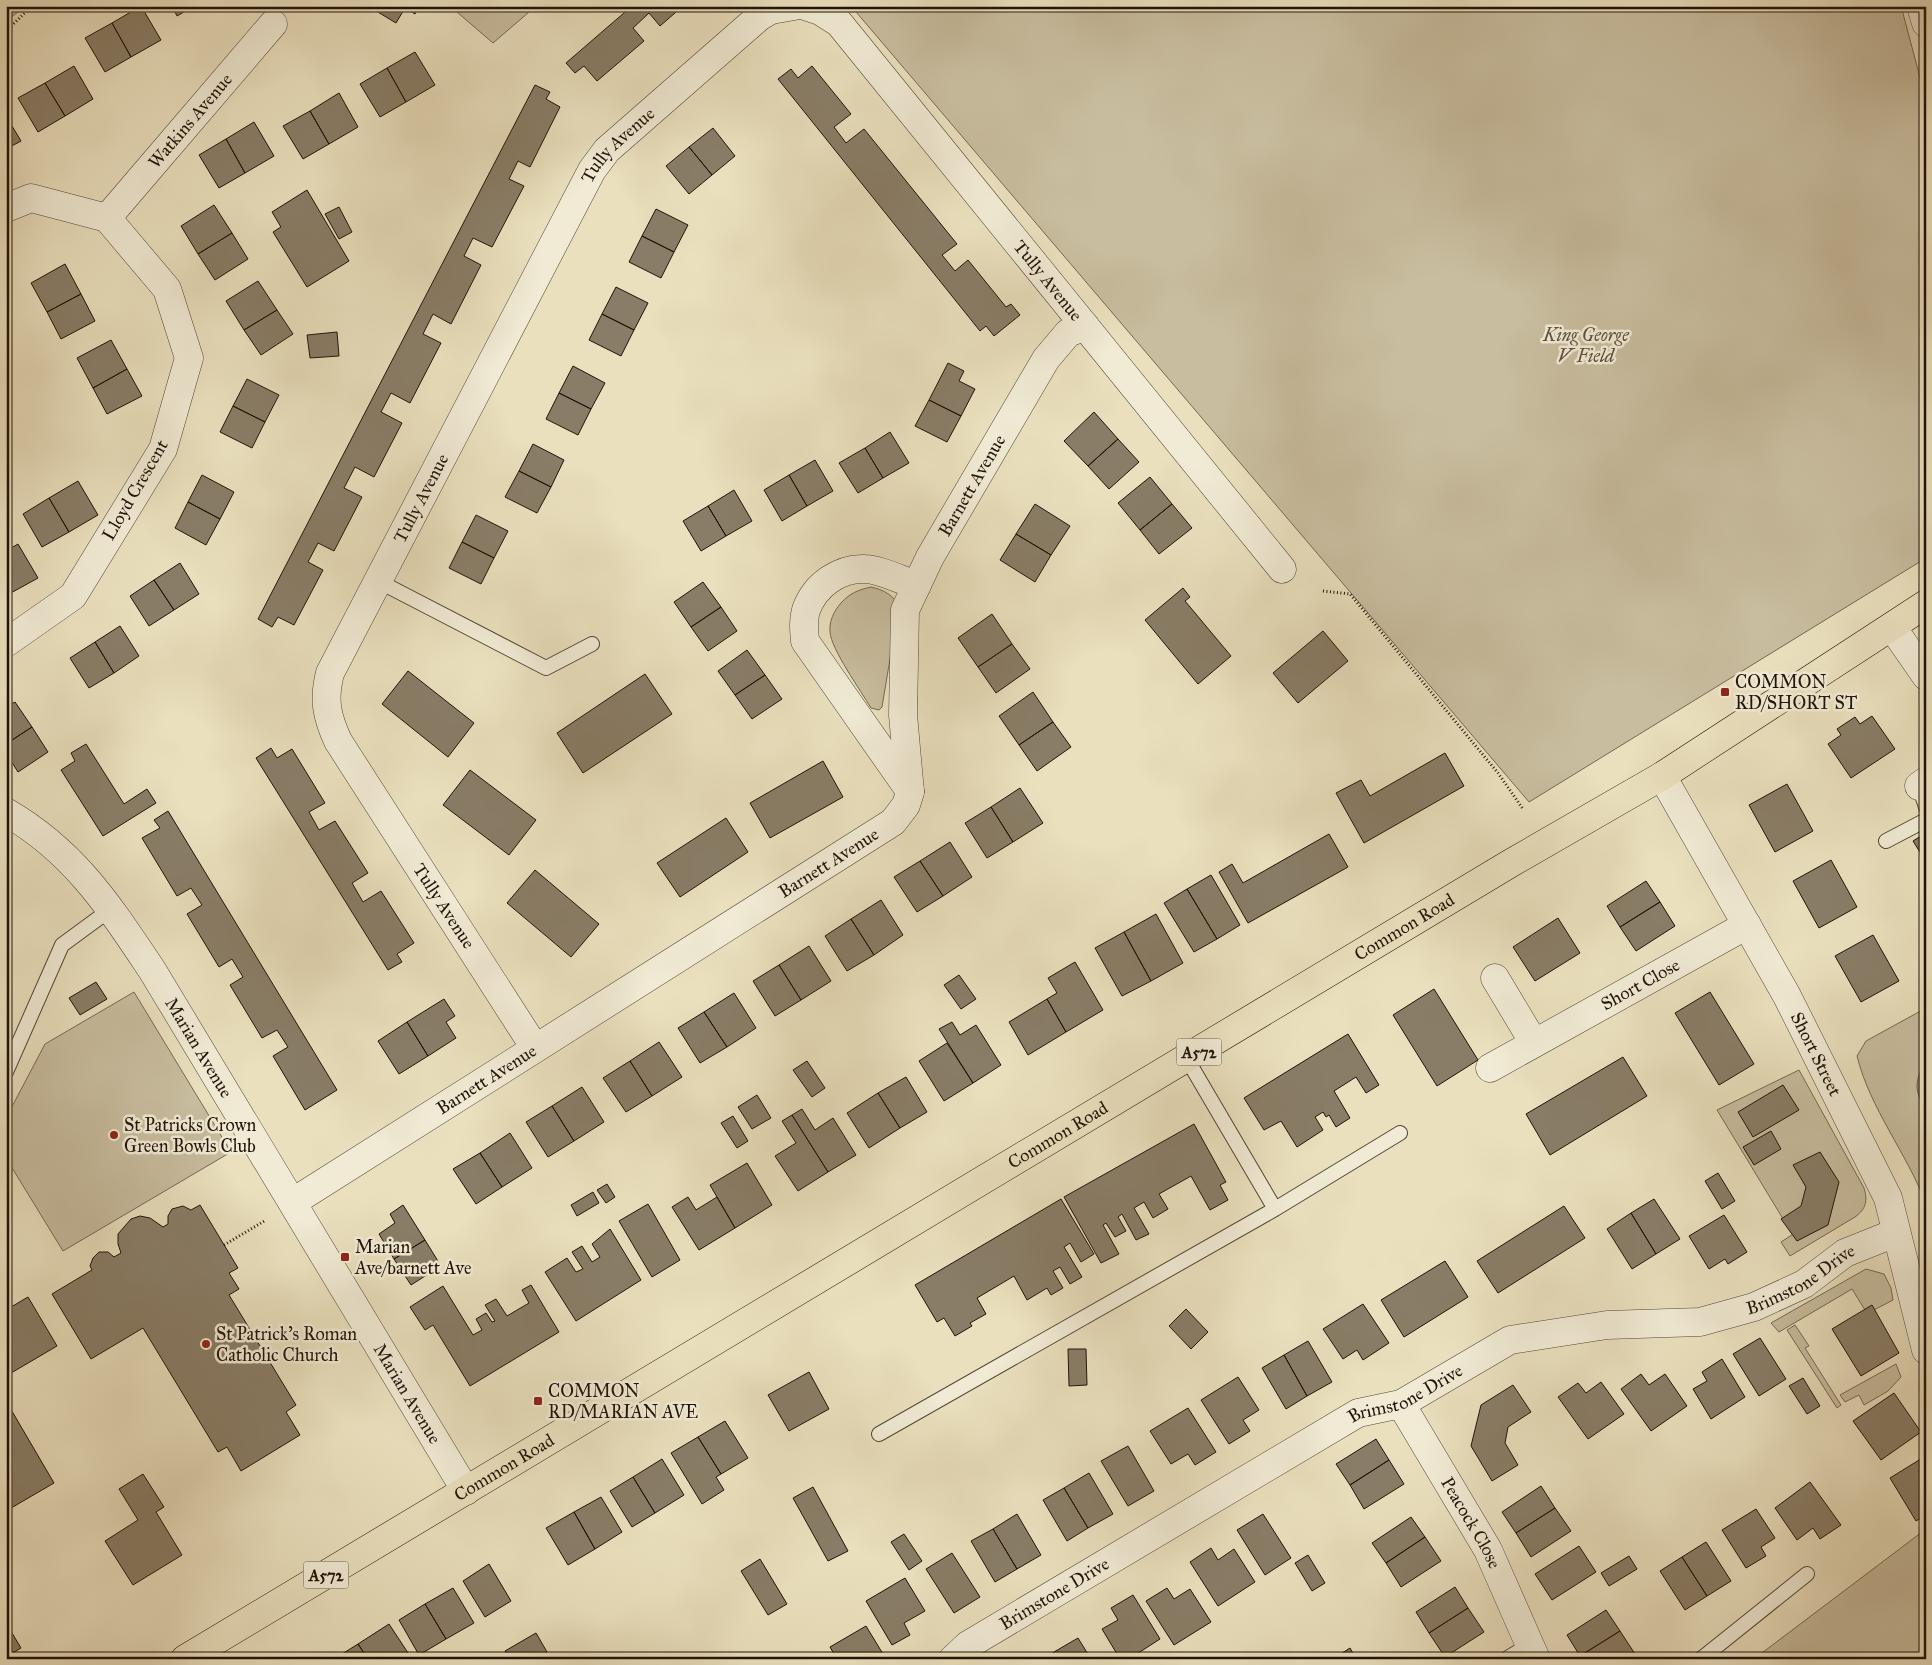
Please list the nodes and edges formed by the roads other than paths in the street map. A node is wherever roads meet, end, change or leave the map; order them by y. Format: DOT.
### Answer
graph roads {
  1 [pos="794,6"];
  2 [pos="805,6"];
  3 [pos="1921,6"];
  4 [pos="1926,22"];
  5 [pos="273,24"];
  6 [pos="6,208"];
  7 [pos="107,218"];
  8 [pos="1085,326"];
  9 [pos="1282,569"];
  10 [pos="378,581"];
  11 [pos="917,585"];
  12 [pos="1926,604"];
  13 [pos="1892,627"];
  14 [pos="6,643"];
  15 [pos="592,644"];
  16 [pos="1926,676"];
  17 [pos="1662,776"];
  18 [pos="910,792"];
  19 [pos="6,812"];
  20 [pos="1926,820"];
  21 [pos="1886,841"];
  22 [pos="112,909"];
  23 [pos="1747,925"];
  24 [pos="1495,978"];
  25 [pos="1534,1043"];
  26 [pos="536,1048"];
  27 [pos="1187,1059"];
  28 [pos="1490,1068"];
  29 [pos="6,1072"];
  30 [pos="1400,1134"];
  31 [pos="293,1202"];
  32 [pos="1275,1209"];
  33 [pos="1895,1233"];
  34 [pos="1926,1350"];
  35 [pos="1401,1404"];
  36 [pos="879,1434"];
  37 [pos="466,1491"];
  38 [pos="1807,1574"];
  39 [pos="1524,1654"];
  40 [pos="185,1659"];
  41 [pos="953,1659"];
  42 [pos="1701,1659"];
  1 -- 10 [label="street, Tully Avenue"];
  2 -- 8 [label="street, Tully Avenue"];
  3 -- 4 [label="street"];
  5 -- 7 [label="street, Watkins Avenue"];
  6 -- 7 [label="street"];
  7 -- 14 [label="street, Lloyd Crescent"];
  8 -- 9 [label="street, Tully Avenue"];
  8 -- 11 [label="street, Barnett Avenue"];
  10 -- 15 [label="lane"];
  10 -- 26 [label="street, Tully Avenue"];
  11 -- 18 [label="street, Barnett Avenue"];
  11 -- 18 [label="street"];
  12 -- 13 [label="main road, Common Road / A572"];
  13 -- 16 [label="street"];
  13 -- 17 [label="main road, Common Road / A572"];
  17 -- 23 [label="street, Short Street"];
  17 -- 27 [label="main road, Common Road / A572"];
  18 -- 26 [label="street, Barnett Avenue"];
  19 -- 22 [label="street, Marian Avenue"];
  20 -- 21 [label="lane"];
  22 -- 29 [label="lane"];
  22 -- 31 [label="street, Marian Avenue"];
  23 -- 25 [label="street, Short Close"];
  23 -- 33 [label="street, Short Street"];
  24 -- 25 [label="street"];
  25 -- 28 [label="street, Short Close"];
  26 -- 31 [label="street, Barnett Avenue"];
  27 -- 32 [label="lane"];
  27 -- 37 [label="main road, Common Road / A572"];
  30 -- 32 [label="lane"];
  31 -- 37 [label="street, Marian Avenue"];
  32 -- 36 [label="lane"];
  33 -- 34 [label="street, Short Street"];
  33 -- 35 [label="street, Brimstone Drive"];
  35 -- 39 [label="street, Peacock Close"];
  35 -- 41 [label="street, Brimstone Drive"];
  37 -- 40 [label="main road, Common Road / A572"];
  38 -- 42 [label="lane"];
}
